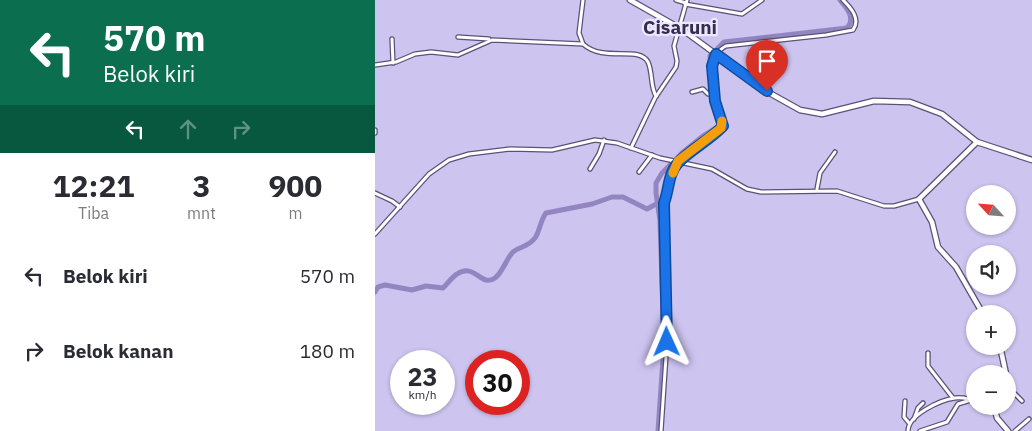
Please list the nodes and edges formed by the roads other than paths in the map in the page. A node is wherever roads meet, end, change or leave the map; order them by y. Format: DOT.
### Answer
graph roads {
  1 [pos="583,0"];
  2 [pos="630,0"];
  3 [pos="676,0"];
  4 [pos="762,0"];
  5 [pos="843,0"];
  6 [pos="686,2"];
  7 [pos="679,27"];
  8 [pos="458,38"];
  9 [pos="392,39"];
  10 [pos="492,40"];
  11 [pos="583,44"];
  12 [pos="714,52"];
  13 [pos="393,63"];
  14 [pos="375,65"];
  15 [pos="692,92"];
  16 [pos="712,95"];
  17 [pos="656,96"];
  18 [pos="604,140"];
  19 [pos="977,142"];
  20 [pos="631,148"];
  21 [pos="835,152"];
  22 [pos="652,155"];
  23 [pos="1032,160"];
  24 [pos="677,161"];
  25 [pos="589,169"];
  26 [pos="639,172"];
  27 [pos="817,189"];
  28 [pos="375,193"];
  29 [pos="919,198"];
  30 [pos="400,207"];
  31 [pos="375,234"];
  32 [pos="978,305"];
  33 [pos="928,353"];
  34 [pos="1016,395"];
  35 [pos="953,398"];
  36 [pos="966,399"];
  37 [pos="905,401"];
  38 [pos="1022,401"];
  39 [pos="966,402"];
  40 [pos="923,403"];
  41 [pos="998,415"];
  42 [pos="914,419"];
  43 [pos="1029,419"];
  44 [pos="909,423"];
  45 [pos="661,431"];
  46 [pos="908,431"];
  47 [pos="919,431"];
  48 [pos="1008,431"];
  49 [pos="1015,431"];
  1 -- 11 [label="street"];
  2 -- 7 [label="main road"];
  3 -- 6 [label="street"];
  4 -- 6 [label="street"];
  5 -- 12 [label="street"];
  6 -- 7 [label="street"];
  7 -- 12 [label="main road"];
  7 -- 17 [label="street"];
  8 -- 10 [label="street"];
  9 -- 13 [label="street"];
  10 -- 11 [label="street"];
  10 -- 13 [label="street"];
  11 -- 17 [label="street"];
  12 -- 16 [label="street"];
  12 -- 19 [label="main road"];
  13 -- 14 [label="street"];
  15 -- 16 [label="street"];
  16 -- 24 [label="street"];
  17 -- 20 [label="street"];
  18 -- 20 [label="street"];
  18 -- 25 [label="street"];
  18 -- 30 [label="street"];
  19 -- 23 [label="main road"];
  19 -- 29 [label="main road"];
  20 -- 22 [label="street"];
  21 -- 27 [label="street"];
  22 -- 24 [label="street"];
  22 -- 26 [label="street"];
  24 -- 27 [label="street"];
  24 -- 45 [label="street"];
  27 -- 29 [label="street"];
  28 -- 30 [label="street"];
  29 -- 32 [label="main road"];
  30 -- 31 [label="street"];
  33 -- 35 [label="street"];
  34 -- 38 [label="street"];
  35 -- 36 [label="street"];
  35 -- 42 [label="street"];
  37 -- 44 [label="street"];
  39 -- 47 [label="street"];
  40 -- 42 [label="street"];
  41 -- 48 [label="main road"];
  42 -- 44 [label="street"];
  43 -- 49 [label="street"];
  44 -- 46 [label="street"];
}
